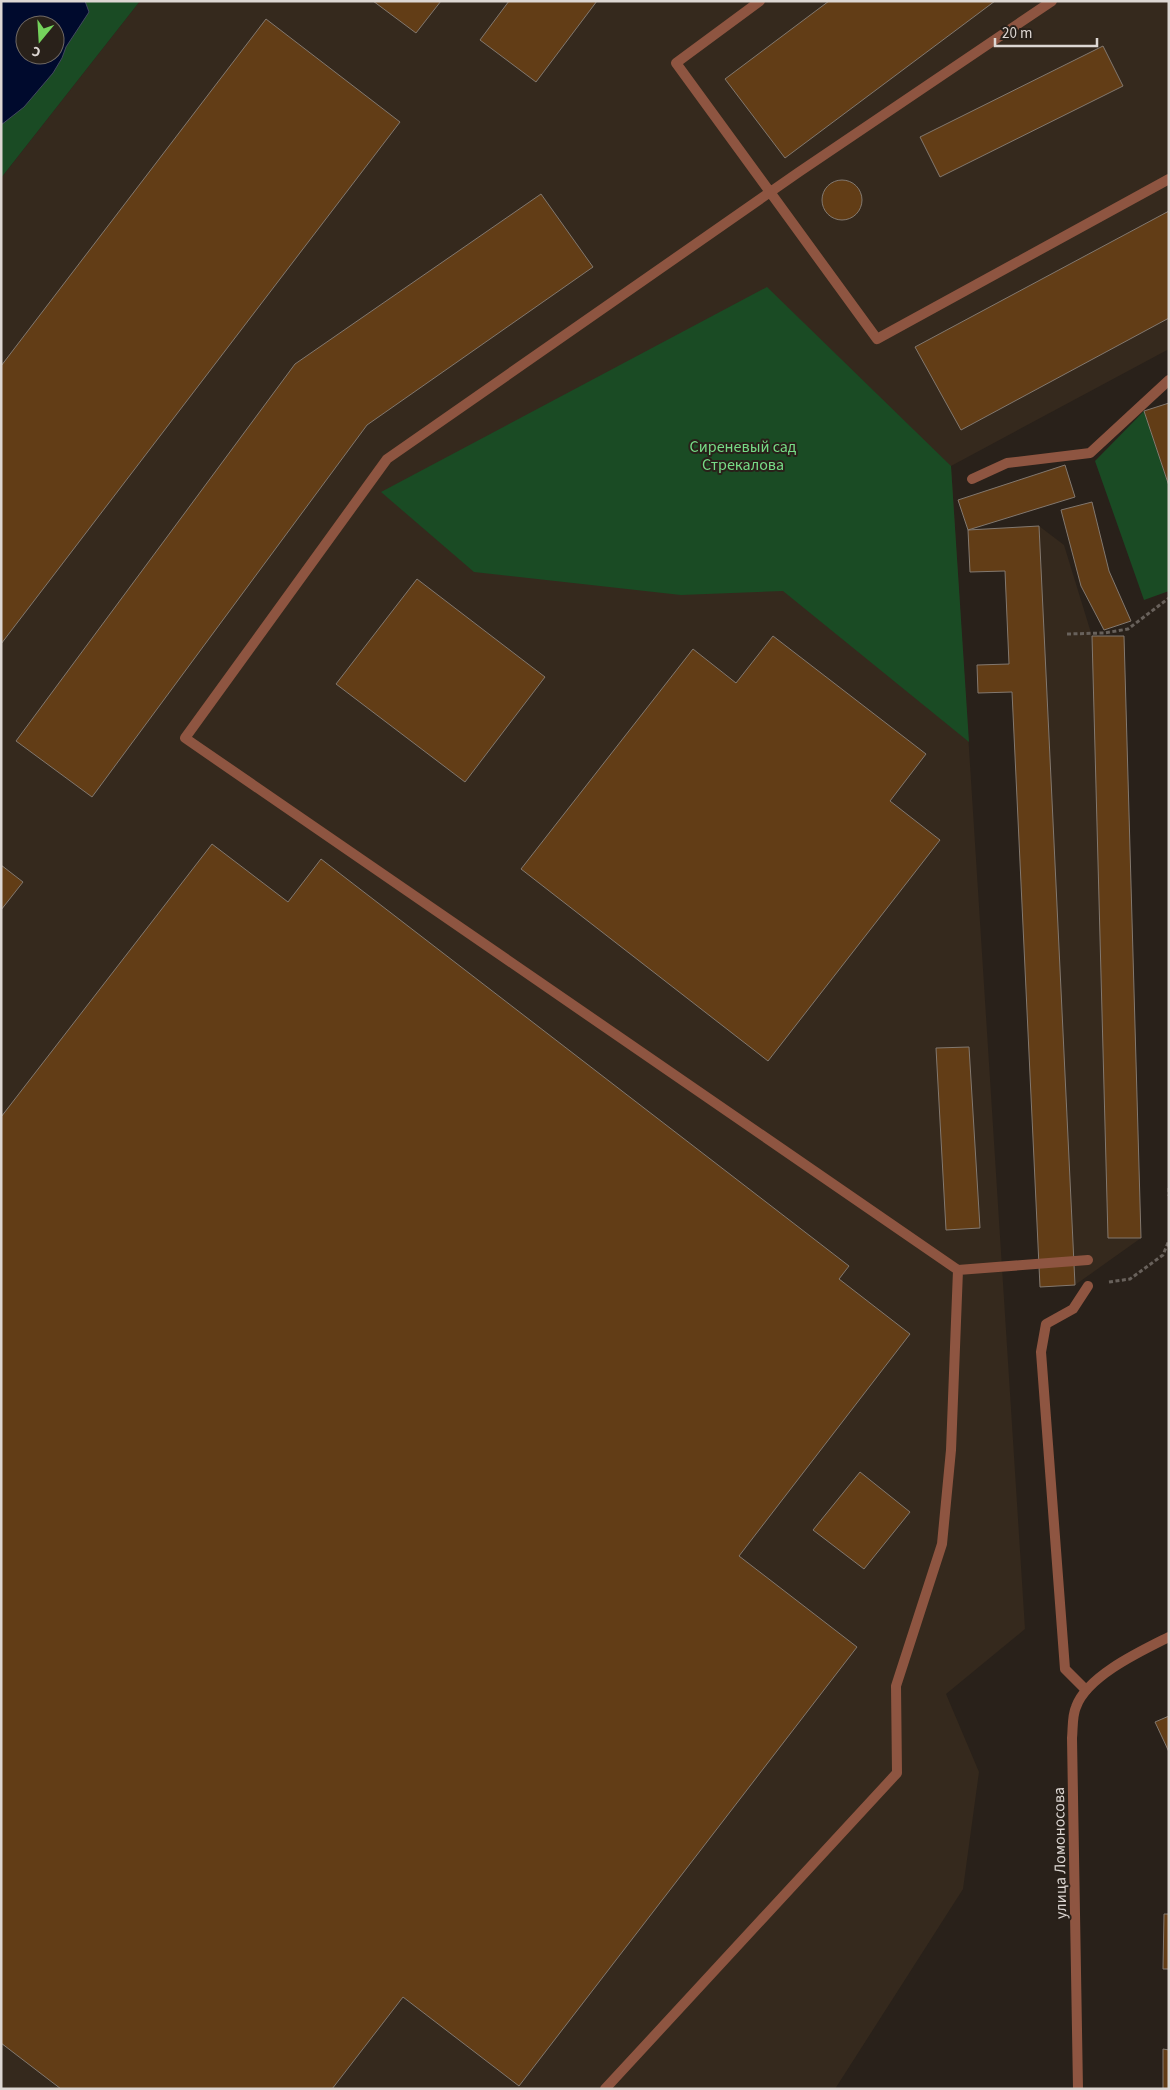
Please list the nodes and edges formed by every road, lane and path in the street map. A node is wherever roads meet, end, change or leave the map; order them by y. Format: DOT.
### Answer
graph roads {
  1 [pos="760,1"];
  2 [pos="1052,1"];
  3 [pos="1169,179"];
  4 [pos="770,192"];
  5 [pos="1169,380"];
  6 [pos="972,479"];
  7 [pos="1169,598"];
  8 [pos="1067,634"];
  9 [pos="1169,1188"];
  10 [pos="1169,1196"];
  11 [pos="1169,1240"];
  12 [pos="1088,1260"];
  13 [pos="958,1270"];
  14 [pos="1088,1286"];
  15 [pos="1169,1637"];
  16 [pos="1086,1690"];
  17 [pos="605,2089"];
  18 [pos="1078,2089"];
  1 -- 4 [label="street"];
  2 -- 4 [label="street"];
  3 -- 4 [label="street"];
  4 -- 13 [label="street"];
  5 -- 6 [label="street"];
  7 -- 8 [label="path"];
  9 -- 10 [label="path"];
  11 -- 14 [label="path"];
  12 -- 13 [label="street"];
  13 -- 17 [label="street"];
  14 -- 16 [label="street"];
  15 -- 16 [label="street, улица Ломоносова"];
  16 -- 18 [label="street, улица Ломоносова"];
}
